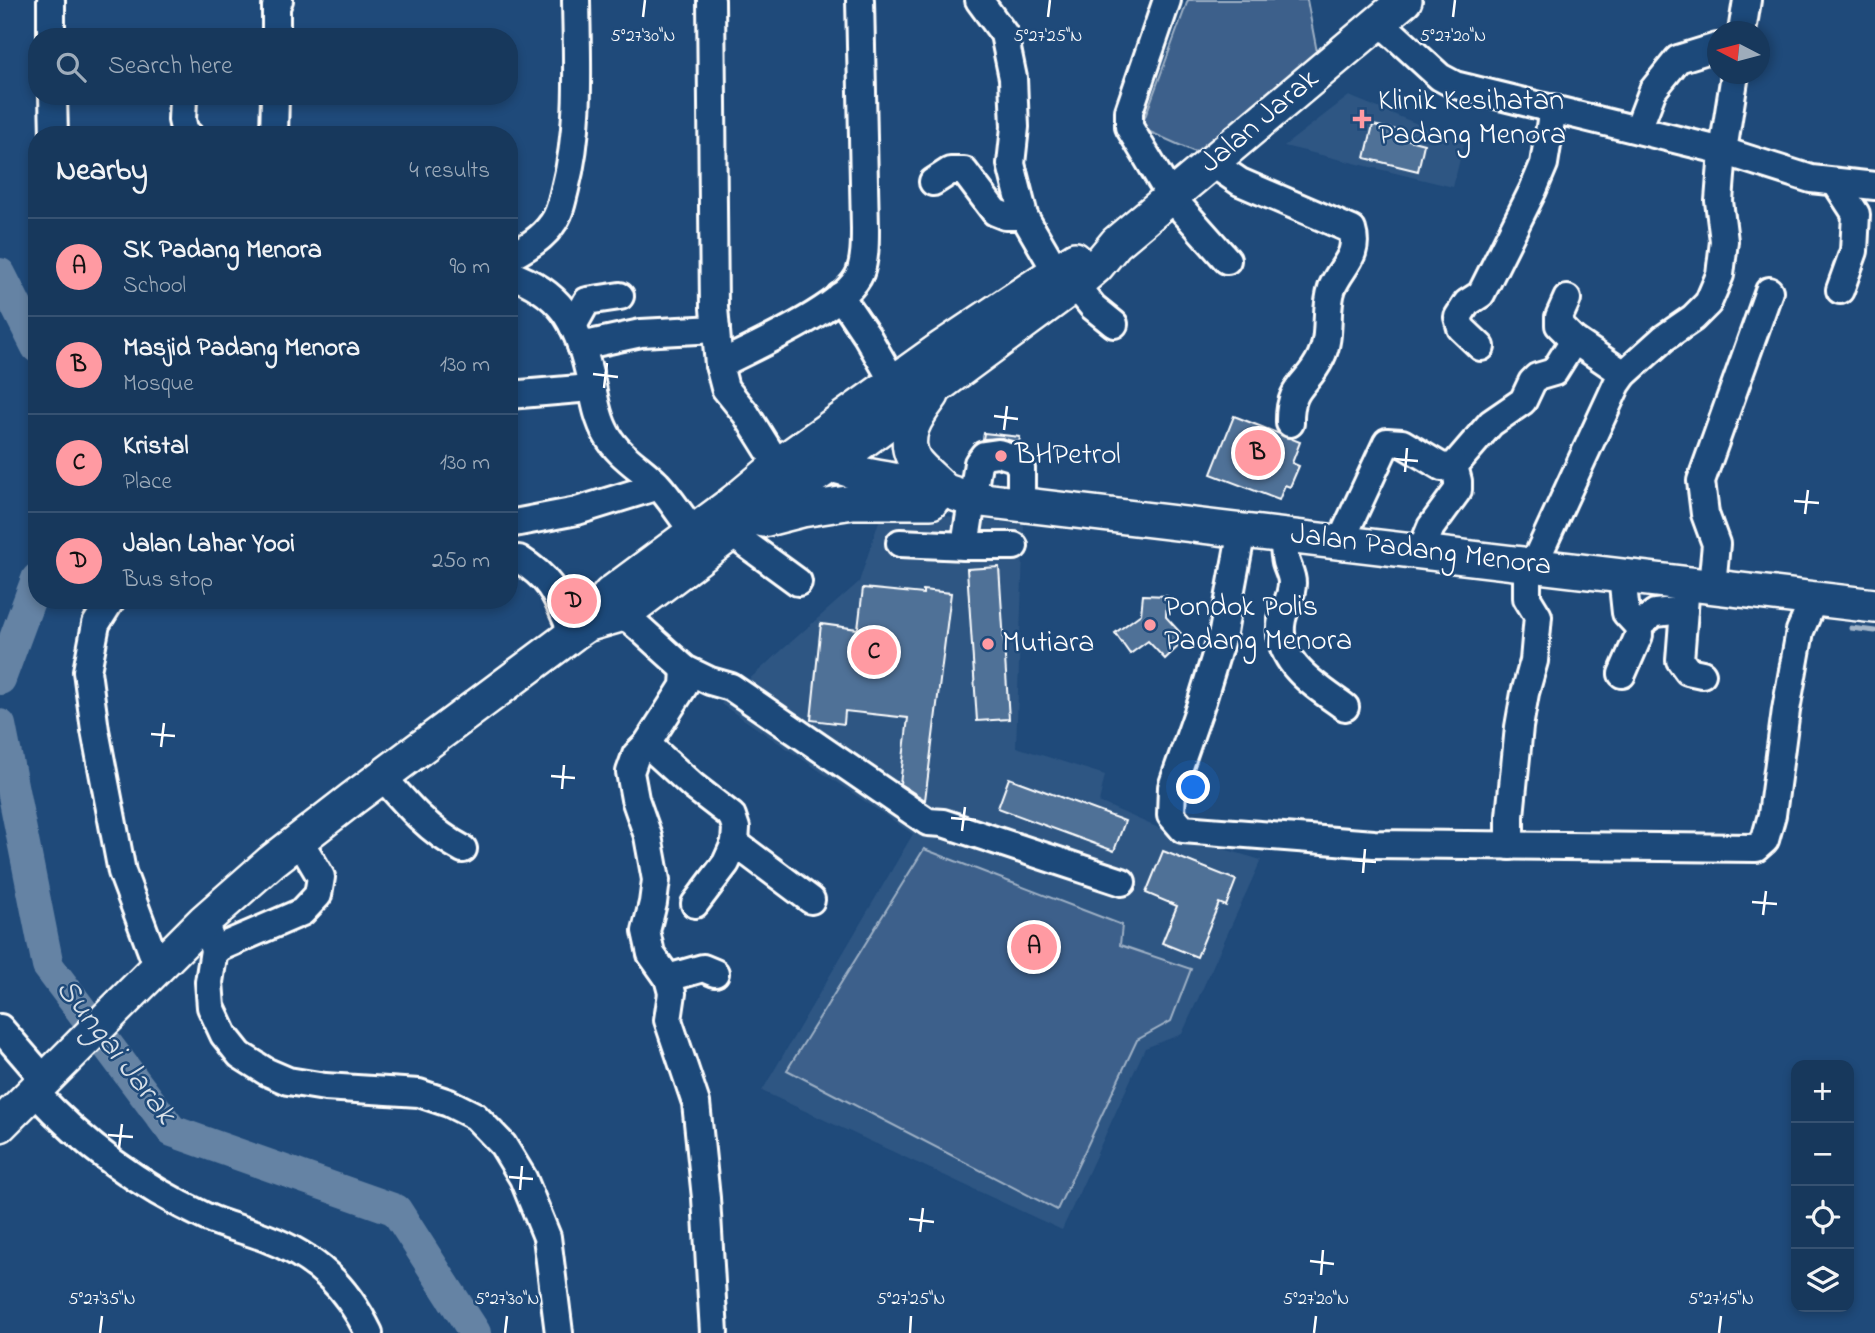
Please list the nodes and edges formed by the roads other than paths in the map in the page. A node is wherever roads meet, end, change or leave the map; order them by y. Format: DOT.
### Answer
graph roads {
  1 [pos="51,0"];
  2 [pos="279,0"];
  3 [pos="576,0"];
  4 [pos="711,0"];
  5 [pos="860,0"];
  6 [pos="979,0"];
  7 [pos="1167,0"];
  8 [pos="1405,0"];
  9 [pos="1747,0"];
  10 [pos="1744,21"];
  11 [pos="1379,22"];
  12 [pos="51,28"];
  13 [pos="276,28"];
  14 [pos="1707,50"];
  15 [pos="1733,84"];
  16 [pos="53,105"];
  17 [pos="183,105"];
  18 [pos="275,105"];
  19 [pos="1553,108"];
  20 [pos="54,126"];
  21 [pos="183,126"];
  22 [pos="274,126"];
  23 [pos="1638,129"];
  24 [pos="1723,150"];
  25 [pos="1212,163"];
  26 [pos="933,182"];
  27 [pos="1836,183"];
  28 [pos="1875,187"];
  29 [pos="1171,197"];
  30 [pos="1024,216"];
  31 [pos="518,251"];
  32 [pos="1227,260"];
  33 [pos="518,278"];
  34 [pos="1065,278"];
  35 [pos="1840,290"];
  36 [pos="1769,291"];
  37 [pos="620,296"];
  38 [pos="840,296"];
  39 [pos="1567,299"];
  40 [pos="1114,324"];
  41 [pos="716,329"];
  42 [pos="577,336"];
  43 [pos="1574,340"];
  44 [pos="1482,347"];
  45 [pos="719,365"];
  46 [pos="1624,374"];
  47 [pos="942,382"];
  48 [pos="891,385"];
  49 [pos="591,388"];
  50 [pos="518,394"];
  51 [pos="1290,423"];
  52 [pos="778,465"];
  53 [pos="1454,466"];
  54 [pos="820,469"];
  55 [pos="658,486"];
  56 [pos="956,497"];
  57 [pos="1021,504"];
  58 [pos="736,520"];
  59 [pos="518,522"];
  60 [pos="1242,530"];
  61 [pos="693,531"];
  62 [pos="1283,534"];
  63 [pos="1341,541"];
  64 [pos="900,543"];
  65 [pos="965,546"];
  66 [pos="1014,546"];
  67 [pos="1421,551"];
  68 [pos="519,559"];
  69 [pos="1535,565"];
  70 [pos="1622,576"];
  71 [pos="798,582"];
  72 [pos="1694,593"];
  73 [pos="1814,599"];
  74 [pos="1875,606"];
  75 [pos="105,609"];
  76 [pos="624,614"];
  77 [pos="1637,626"];
  78 [pos="579,630"];
  79 [pos="685,668"];
  80 [pos="1622,674"];
  81 [pos="1702,674"];
  82 [pos="1345,707"];
  83 [pos="647,744"];
  84 [pos="382,776"];
  85 [pos="299,840"];
  86 [pos="735,843"];
  87 [pos="1510,846"];
  88 [pos="463,849"];
  89 [pos="1122,882"];
  90 [pos="811,900"];
  91 [pos="695,904"];
  92 [pos="209,936"];
  93 [pos="715,973"];
  94 [pos="149,978"];
  95 [pos="668,978"];
  96 [pos="0,1028"];
  97 [pos="45,1081"];
  98 [pos="0,1125"];
  99 [pos="369,1333"];
  100 [pos="559,1333"];
  101 [pos="714,1333"];
  1 -- 12 [label="street"];
  2 -- 13 [label="street"];
  3 -- 31 [label="street"];
  4 -- 41 [label="street"];
  5 -- 38 [label="street"];
  6 -- 30 [label="street"];
  7 -- 29 [label="street"];
  8 -- 11 [label="main road, Jalan Jarak"];
  9 -- 10 [label="street"];
  11 -- 19 [label="street"];
  11 -- 25 [label="main road, Jalan Jarak"];
  14 -- 23 [label="street"];
  15 -- 24 [label="street"];
  16 -- 20 [label="street"];
  17 -- 21 [label="street"];
  18 -- 22 [label="street"];
  19 -- 23 [label="street"];
  19 -- 44 [label="street"];
  23 -- 24 [label="street"];
  24 -- 27 [label="street"];
  24 -- 46 [label="street"];
  25 -- 29 [label="main road, Jalan Jarak"];
  25 -- 51 [label="street"];
  26 -- 30 [label="street"];
  27 -- 28 [label="street"];
  27 -- 35 [label="street"];
  29 -- 32 [label="street"];
  29 -- 34 [label="main road, Jalan Jarak"];
  30 -- 34 [label="street"];
  33 -- 42 [label="street"];
  34 -- 40 [label="street"];
  34 -- 47 [label="main road, Jalan Jarak"];
  34 -- 48 [label="main road, Jalan Jarak"];
  36 -- 72 [label="street"];
  37 -- 42 [label="street"];
  38 -- 45 [label="street"];
  38 -- 48 [label="street"];
  39 -- 43 [label="street"];
  41 -- 42 [label="street"];
  41 -- 45 [label="street"];
  42 -- 49 [label="street"];
  43 -- 46 [label="street"];
  43 -- 53 [label="street"];
  45 -- 52 [label="street"];
  46 -- 69 [label="street"];
  47 -- 54 [label="main road, Jalan Jarak"];
  47 -- 56 [label="main road"];
  48 -- 52 [label="main road"];
  48 -- 54 [label="main road"];
  49 -- 50 [label="street"];
  49 -- 55 [label="street"];
  52 -- 58 [label="main road"];
  53 -- 63 [label="street"];
  53 -- 67 [label="street"];
  54 -- 56 [label="main road, Jalan Padang Menora"];
  54 -- 58 [label="main road"];
  55 -- 59 [label="street"];
  55 -- 61 [label="street"];
  56 -- 57 [label="main road, Jalan Padang Menora"];
  56 -- 57 [label="street"];
  56 -- 58 [label="main road"];
  56 -- 65 [label="street"];
  57 -- 60 [label="main road, Jalan Padang Menora"];
  58 -- 61 [label="main road"];
  58 -- 71 [label="street"];
  58 -- 76 [label="main road"];
  60 -- 62 [label="main road, Jalan Padang Menora"];
  60 -- 87 [label="street"];
  61 -- 78 [label="main road"];
  62 -- 63 [label="main road, Jalan Padang Menora"];
  62 -- 82 [label="street"];
  63 -- 67 [label="main road, Jalan Padang Menora"];
  64 -- 65 [label="street"];
  65 -- 66 [label="street"];
  67 -- 69 [label="main road, Jalan Padang Menora"];
  68 -- 78 [label="street"];
  69 -- 70 [label="main road, Jalan Padang Menora"];
  69 -- 87 [label="street"];
  70 -- 72 [label="main road, Jalan Padang Menora"];
  70 -- 77 [label="street"];
  72 -- 73 [label="main road, Jalan Padang Menora"];
  72 -- 77 [label="street"];
  72 -- 81 [label="street"];
  73 -- 74 [label="main road, Jalan Padang Menora"];
  73 -- 87 [label="street"];
  75 -- 94 [label="street"];
  76 -- 78 [label="main road"];
  76 -- 79 [label="street"];
  77 -- 80 [label="street"];
  78 -- 84 [label="main road"];
  79 -- 83 [label="street"];
  79 -- 89 [label="street"];
  83 -- 86 [label="street"];
  83 -- 95 [label="street"];
  84 -- 85 [label="main road"];
  84 -- 88 [label="street"];
  85 -- 92 [label="main road"];
  85 -- 92 [label="street"];
  86 -- 90 [label="street"];
  86 -- 91 [label="street"];
  92 -- 94 [label="main road"];
  92 -- 100 [label="street"];
  93 -- 95 [label="street"];
  94 -- 97 [label="main road"];
  95 -- 101 [label="street"];
  96 -- 97 [label="street"];
  97 -- 98 [label="main road"];
  97 -- 99 [label="street"];
}
